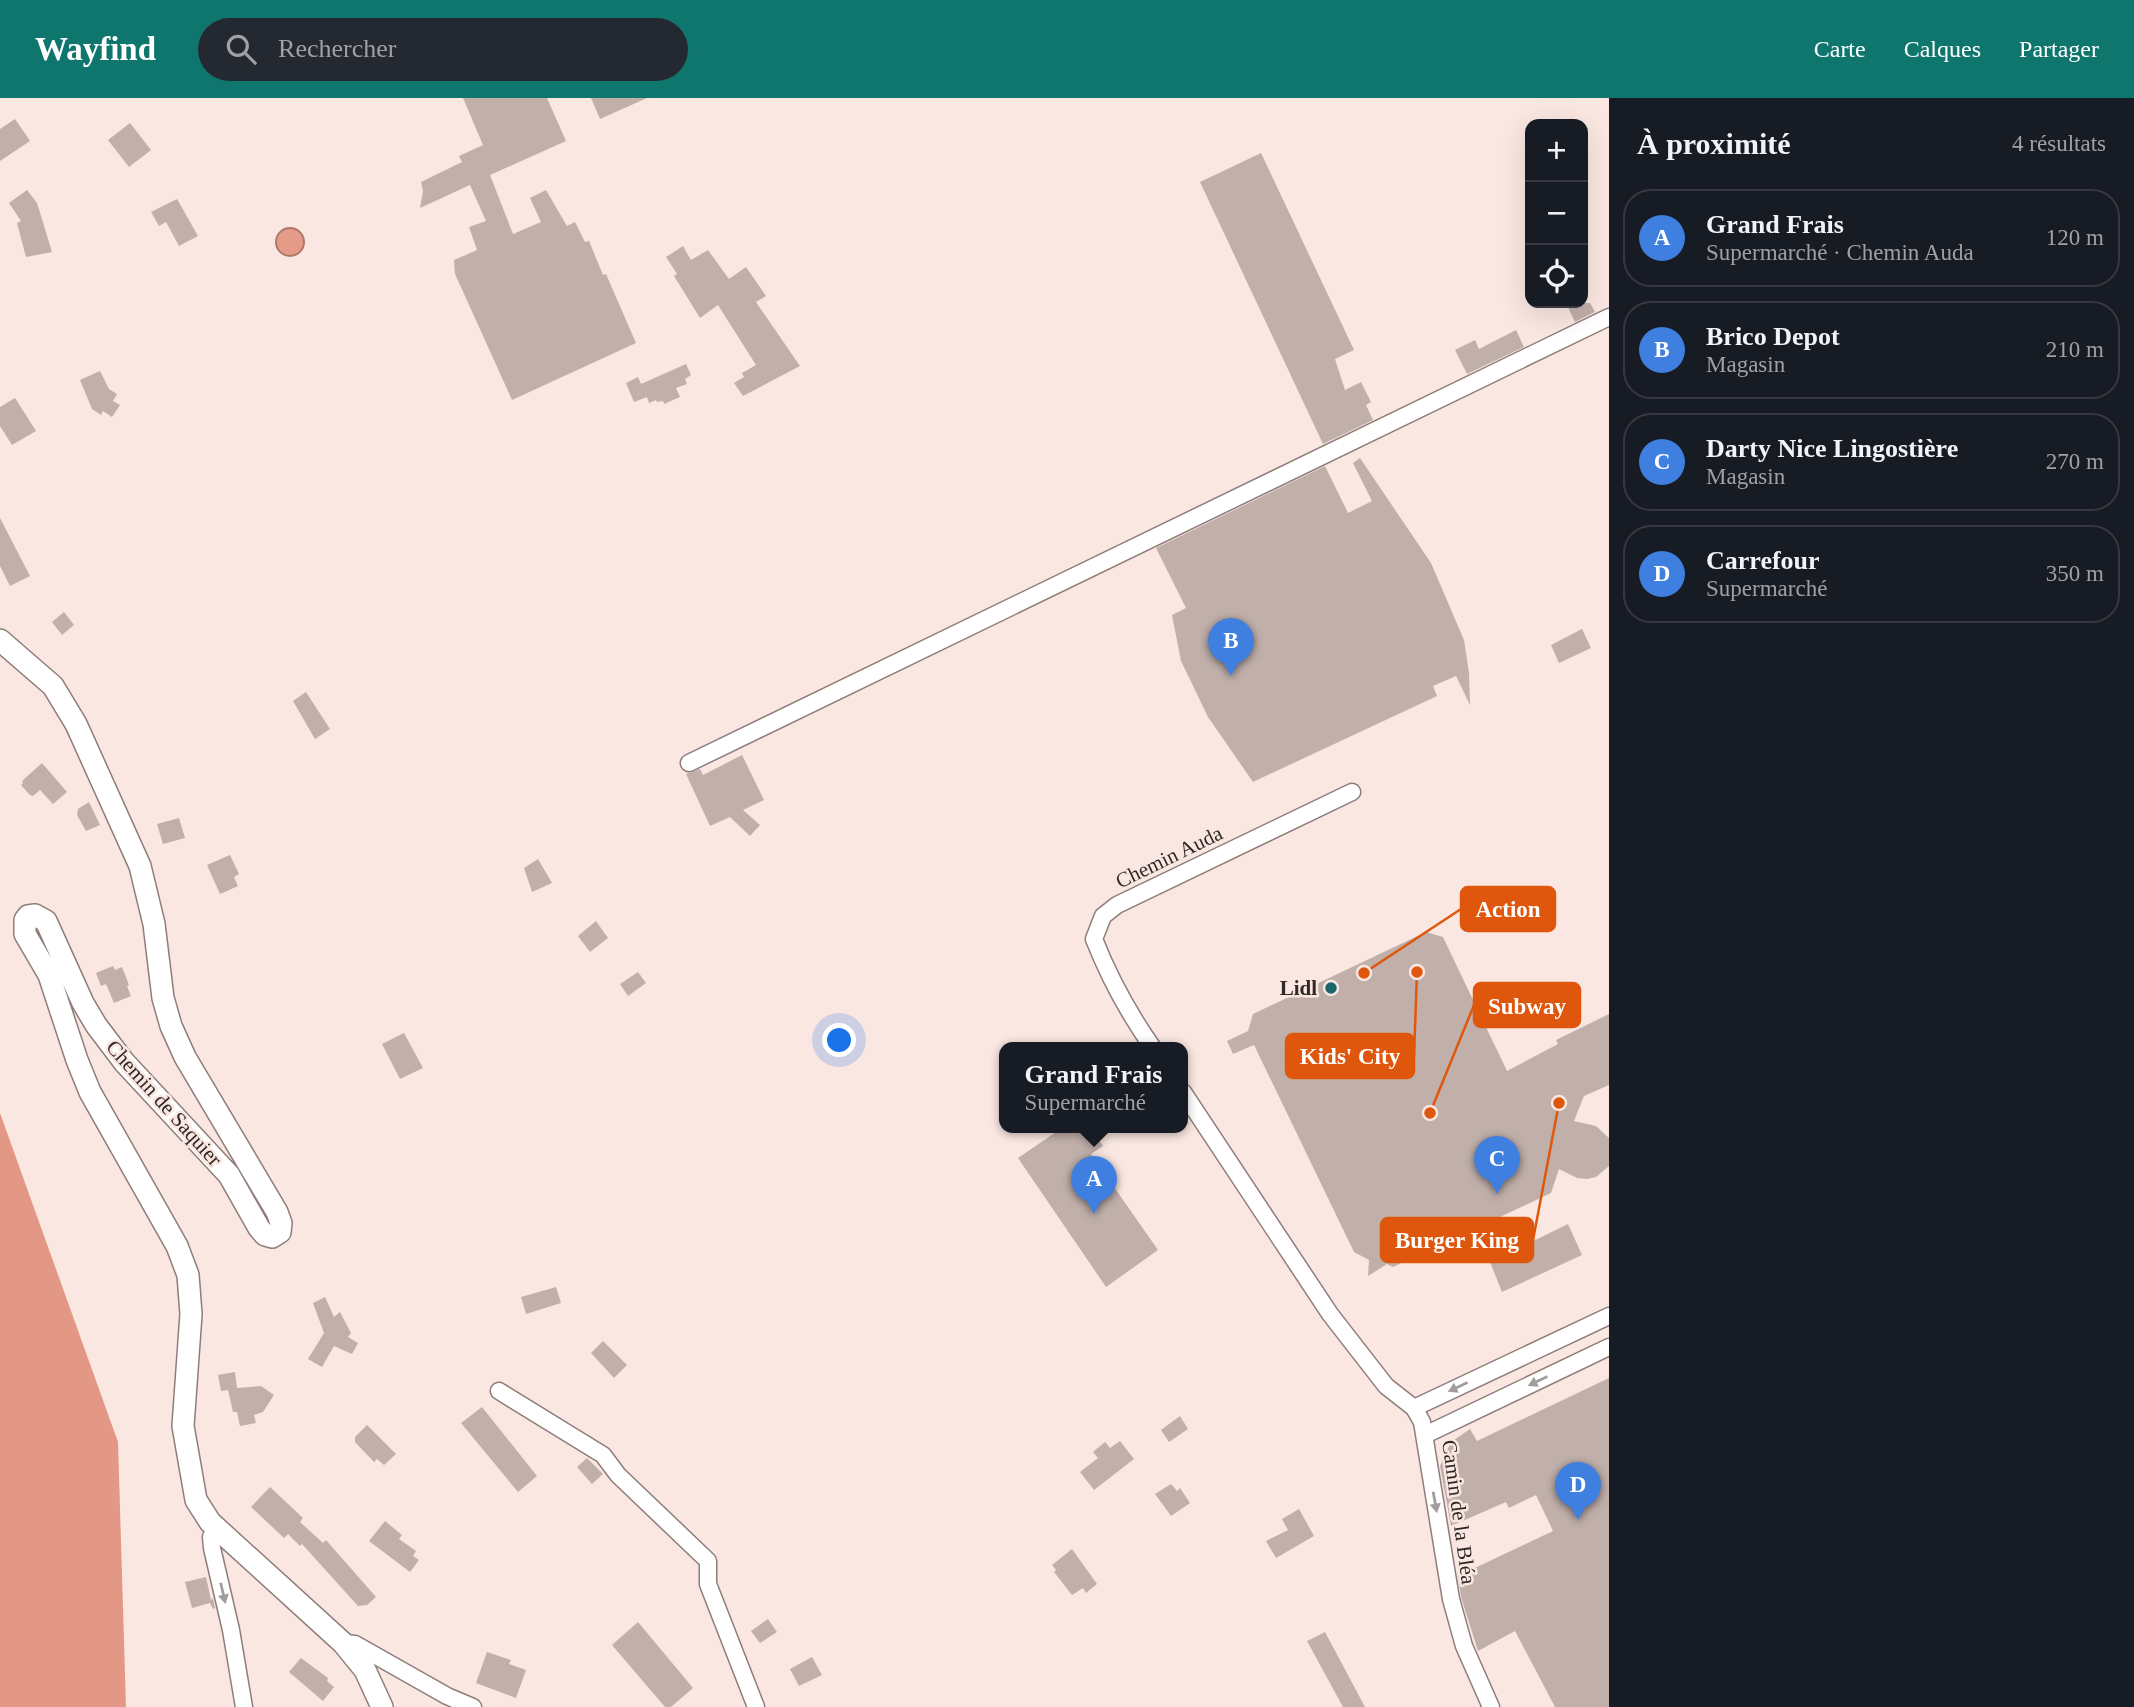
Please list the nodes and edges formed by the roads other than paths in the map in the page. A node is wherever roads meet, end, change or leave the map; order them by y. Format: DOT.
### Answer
graph roads {
  1 [pos="1609,317"];
  2 [pos="0,640"];
  3 [pos="689,763"];
  4 [pos="1352,792"];
  5 [pos="1149,1042"];
  6 [pos="1188,1100"];
  7 [pos="1609,1316"];
  8 [pos="1609,1347"];
  9 [pos="499,1391"];
  10 [pos="1414,1408"];
  11 [pos="1425,1435"];
  12 [pos="216,1528"];
  13 [pos="342,1643"];
  14 [pos="244,1707"];
  15 [pos="382,1707"];
  16 [pos="473,1707"];
  17 [pos="756,1707"];
  18 [pos="1491,1707"];
  1 -- 3 [label="street"];
  2 -- 12 [label="street, Chemin de Saquier"];
  4 -- 5 [label="street, Chemin Auda"];
  6 -- 10 [label="street"];
  7 -- 10 [label="street, one-way"];
  8 -- 11 [label="street, Camin de la Bléa, one-way"];
  9 -- 17 [label="street"];
  10 -- 11 [label="street"];
  11 -- 18 [label="street, Camin de la Bléa, one-way"];
  12 -- 13 [label="street, Chemin de Saquier"];
  12 -- 14 [label="street, one-way"];
  13 -- 15 [label="street, Chemin de Saquier"];
  13 -- 16 [label="street"];
}
